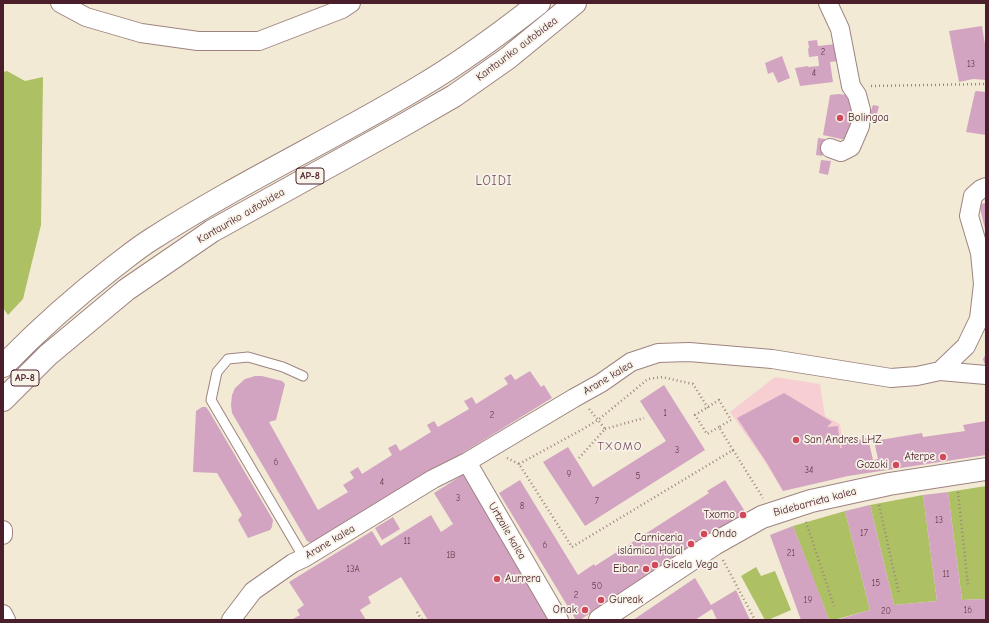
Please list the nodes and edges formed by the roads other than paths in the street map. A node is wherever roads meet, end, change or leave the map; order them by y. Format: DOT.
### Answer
graph roads {
  1 [pos="60,3"];
  2 [pos="351,3"];
  3 [pos="538,3"];
  4 [pos="575,3"];
  5 [pos="828,3"];
  6 [pos="830,148"];
  7 [pos="986,187"];
  8 [pos="3,366"];
  9 [pos="940,371"];
  10 [pos="986,374"];
  11 [pos="303,376"];
  12 [pos="3,400"];
  13 [pos="467,462"];
  14 [pos="986,469"];
  15 [pos="3,530"];
  16 [pos="3,535"];
  17 [pos="304,558"];
  18 [pos="3,614"];
  19 [pos="6,620"];
  20 [pos="231,620"];
  21 [pos="559,620"];
  22 [pos="600,620"];
  1 -- 2 [label="street"];
  3 -- 8 [label="main road, Kantauriko autobidea / AP-8"];
  4 -- 12 [label="main road, Kantauriko autobidea / AP-8"];
  5 -- 6 [label="street"];
  7 -- 9 [label="street"];
  9 -- 10 [label="street, Arane kalea"];
  9 -- 13 [label="street, Arane kalea"];
  11 -- 17 [label="lane"];
  13 -- 17 [label="street, Arane kalea"];
  13 -- 21 [label="street, Urtzaile kalea"];
  14 -- 22 [label="main road, Bidebarrieta kalea"];
  15 -- 16 [label="street"];
  17 -- 20 [label="street, Arane kalea"];
  18 -- 19 [label="street"];
}
